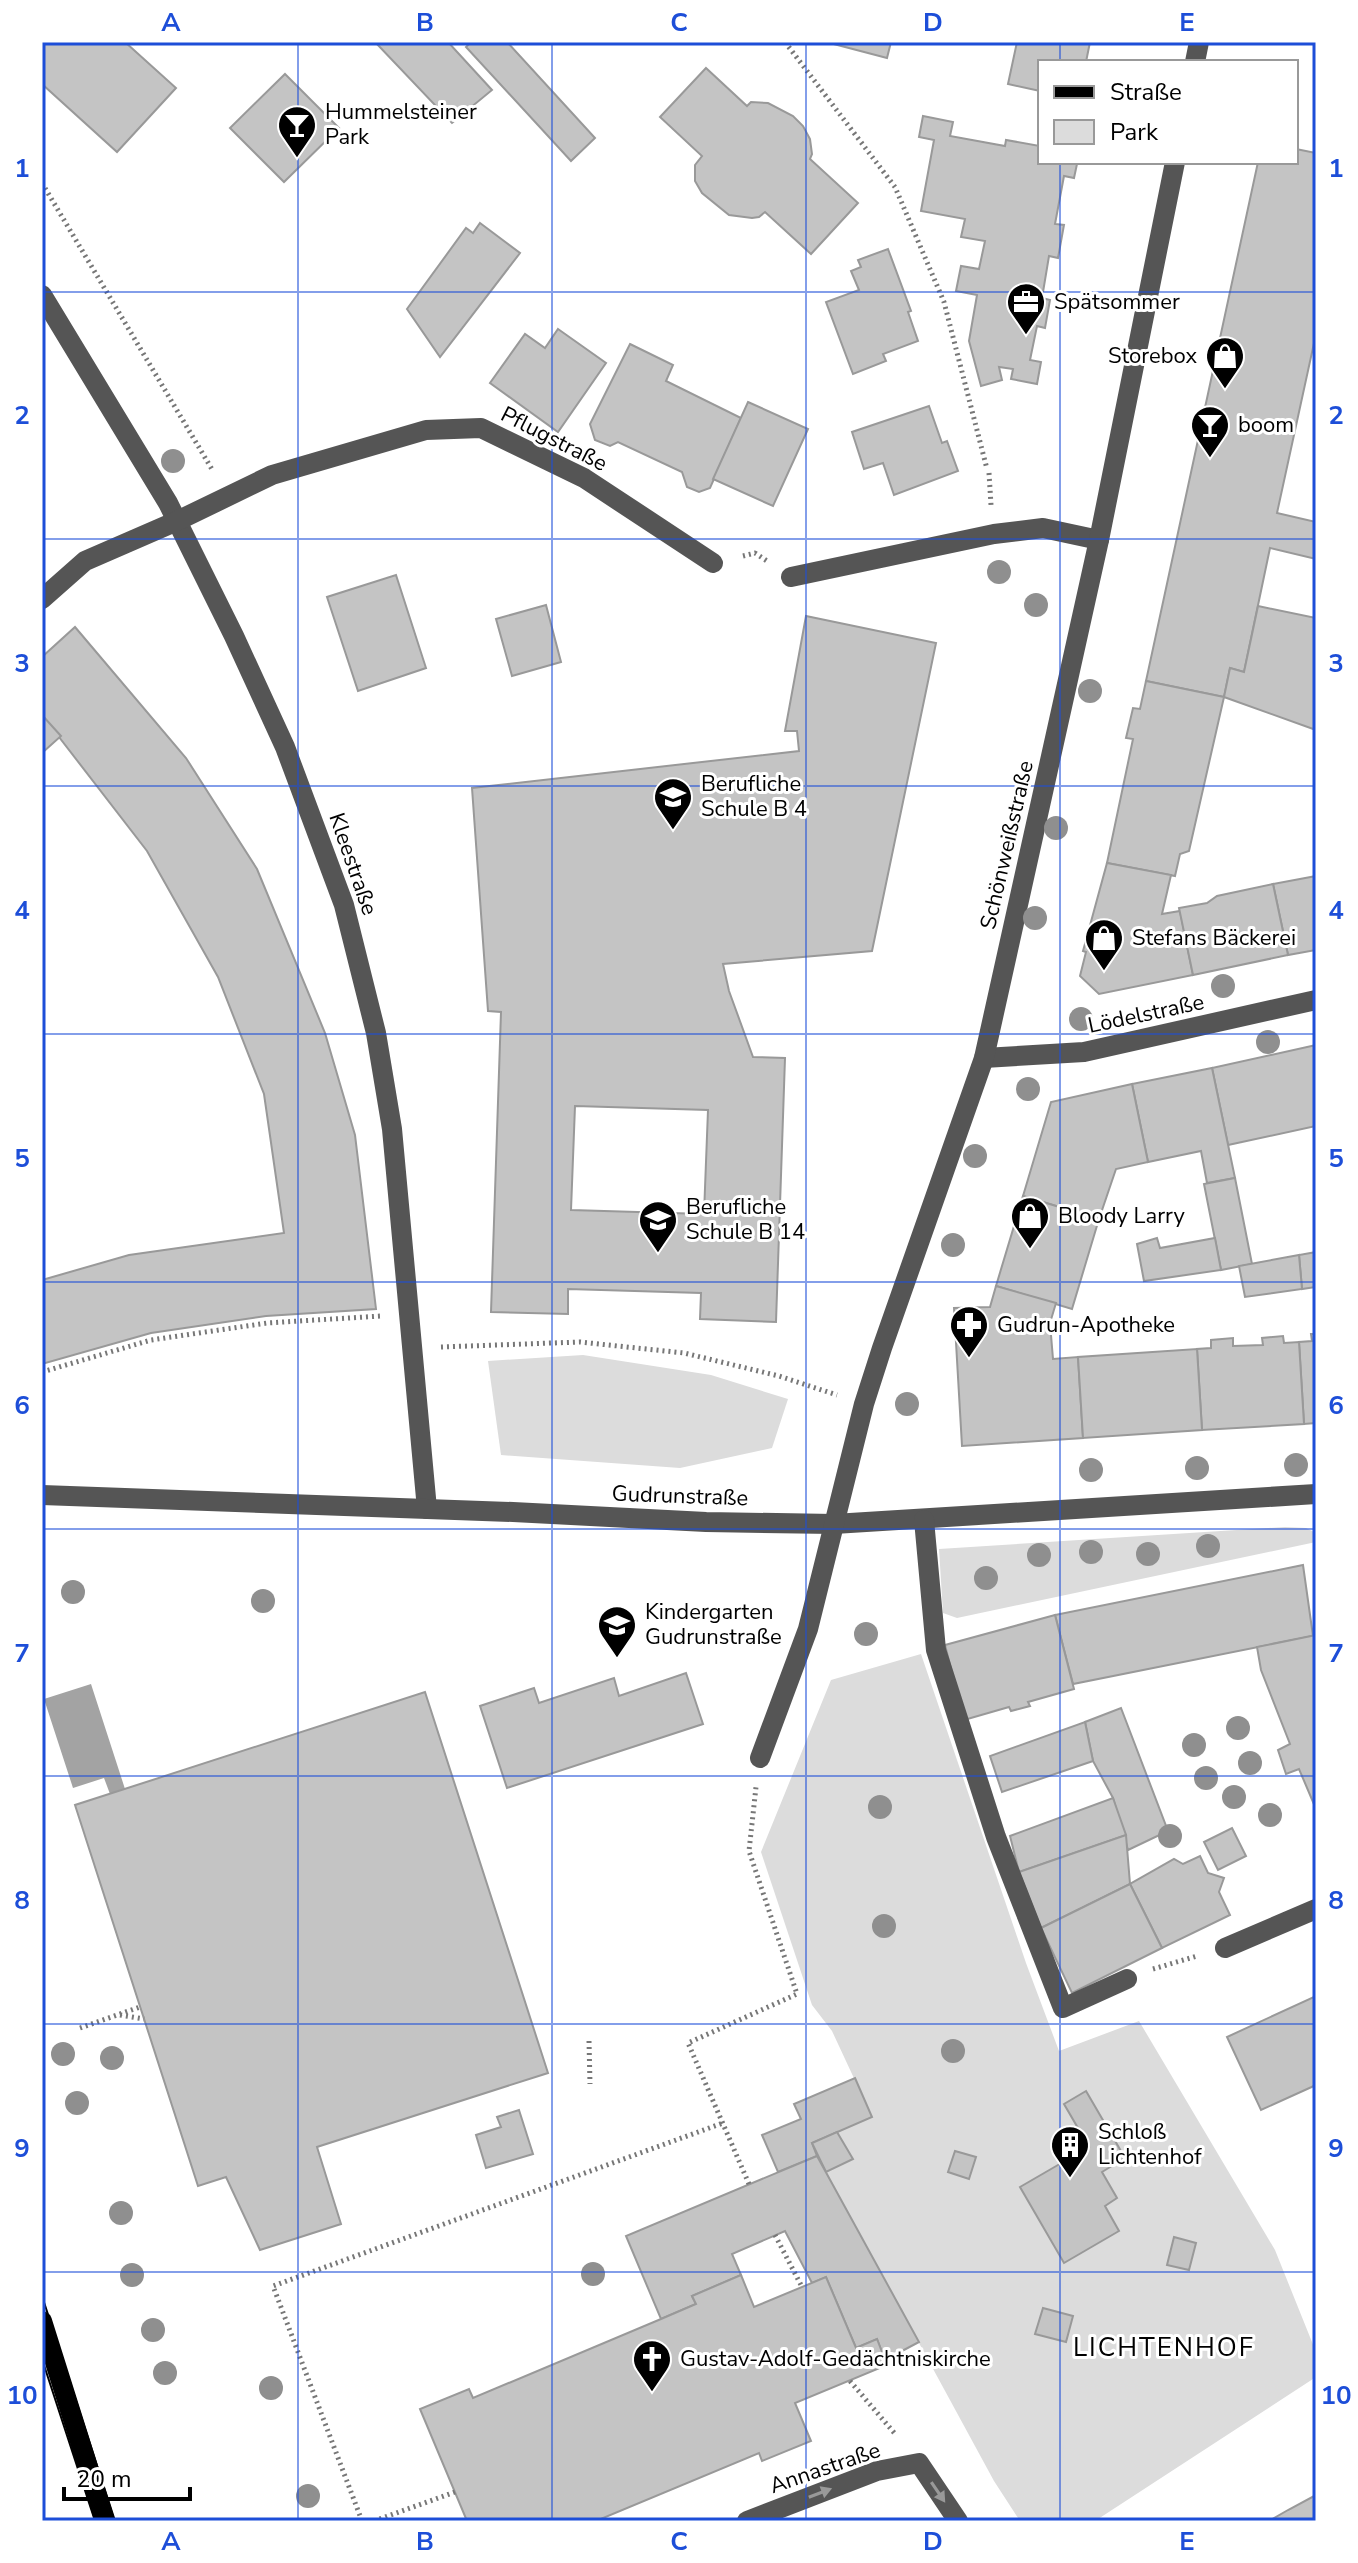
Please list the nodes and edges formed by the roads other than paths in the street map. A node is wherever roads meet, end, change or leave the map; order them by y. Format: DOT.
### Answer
graph roads {
  1 [pos="1175,164"];
  2 [pos="42,295"];
  3 [pos="177,521"];
  4 [pos="1099,540"];
  5 [pos="713,563"];
  6 [pos="791,577"];
  7 [pos="42,599"];
  8 [pos="1316,1000"];
  9 [pos="984,1058"];
  10 [pos="1316,1494"];
  11 [pos="42,1495"];
  12 [pos="427,1509"];
  13 [pos="924,1520"];
  14 [pos="834,1524"];
  15 [pos="760,1758"];
  16 [pos="1316,1909"];
  17 [pos="1225,1948"];
  18 [pos="1127,1979"];
  19 [pos="42,2321"];
  20 [pos="105,2521"];
  21 [pos="747,2521"];
  22 [pos="958,2521"];
  1 -- 4 [label="street, Schönweißstraße"];
  2 -- 3 [label="street, Kleestraße"];
  3 -- 5 [label="street, Pflugstraße"];
  3 -- 7 [label="street, Pflugstraße"];
  3 -- 12 [label="street, Kleestraße"];
  4 -- 6 [label="street"];
  4 -- 9 [label="street, Schönweißstraße"];
  8 -- 9 [label="street, Lödelstraße"];
  9 -- 14 [label="street, Schönweißstraße"];
  10 -- 13 [label="street, Gudrunstraße"];
  11 -- 12 [label="street, Gudrunstraße"];
  12 -- 14 [label="street, Gudrunstraße"];
  13 -- 14 [label="street, Gudrunstraße"];
  13 -- 18 [label="street"];
  14 -- 15 [label="street, Schönweißstraße"];
  16 -- 17 [label="street"];
  19 -- 20 [label="main road"];
  21 -- 22 [label="street, Annastraße, one-way"];
}
